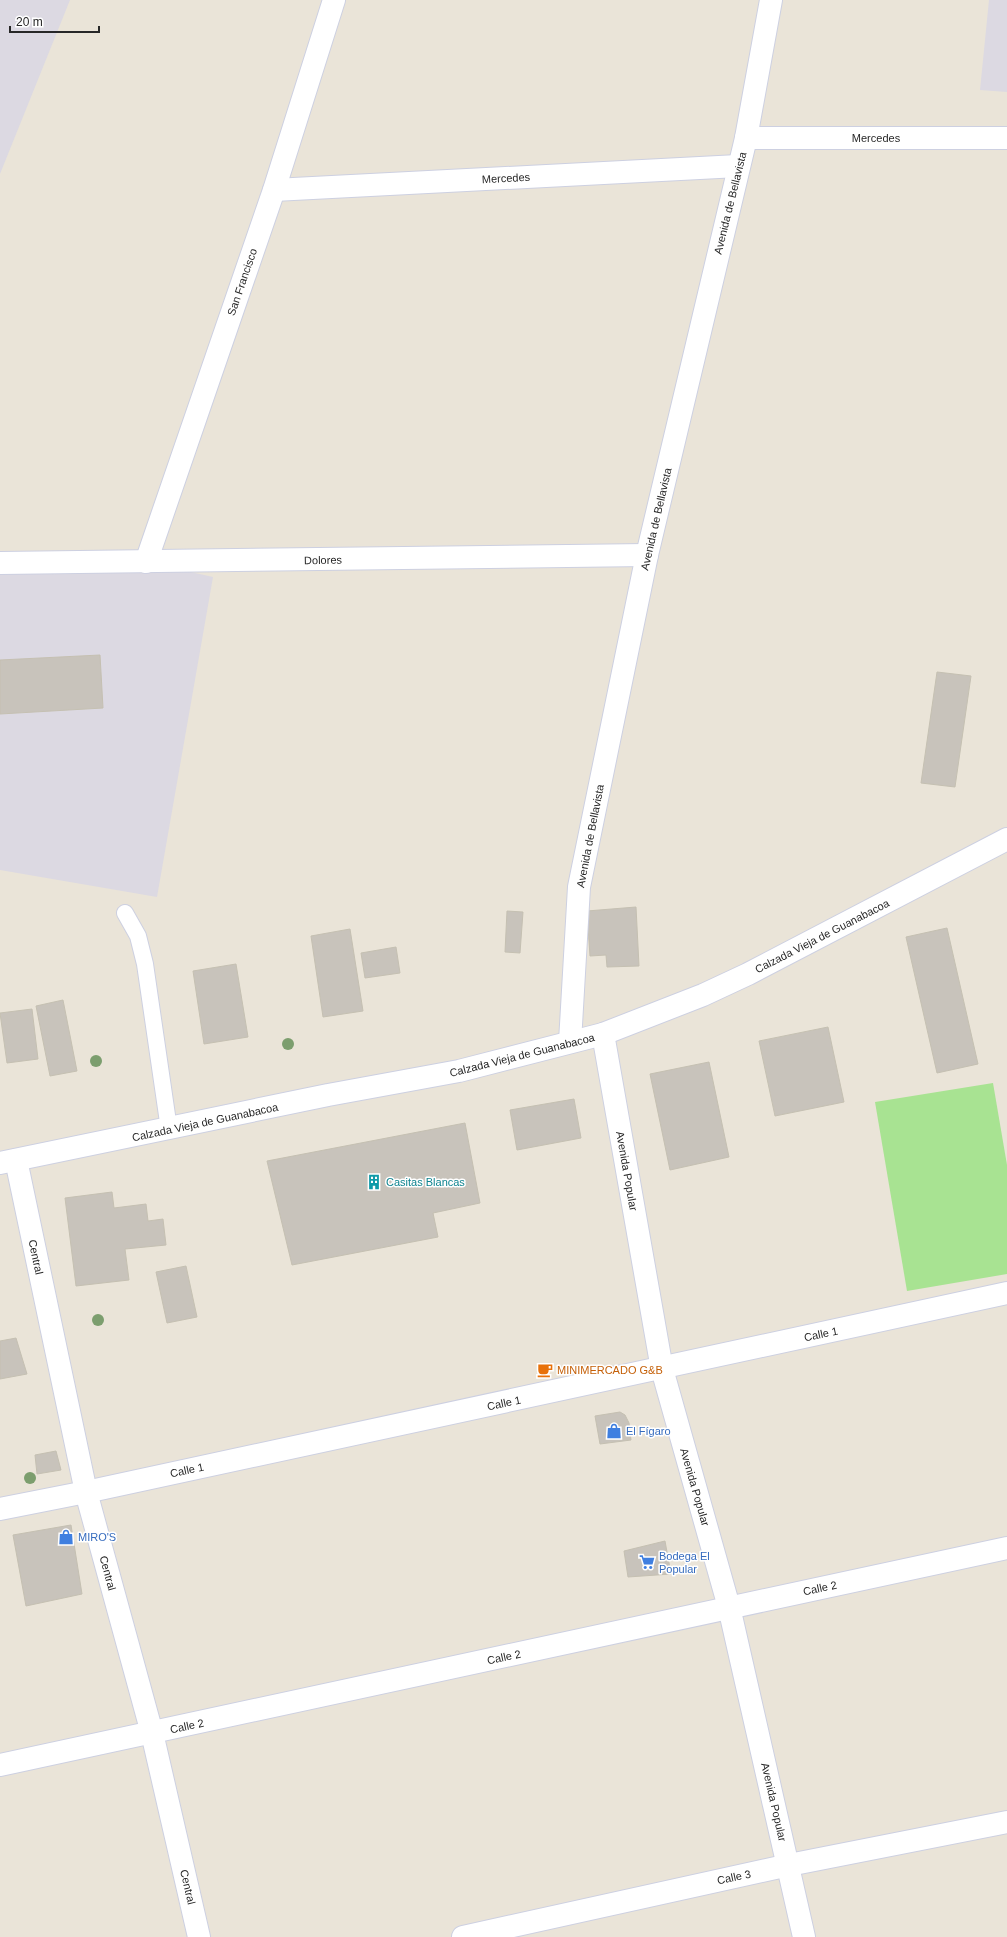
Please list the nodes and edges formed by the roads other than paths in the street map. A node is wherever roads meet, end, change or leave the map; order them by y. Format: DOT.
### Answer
graph roads {
  1 [pos="334,0"];
  2 [pos="771,0"];
  3 [pos="746,138"];
  4 [pos="1007,138"];
  5 [pos="738,166"];
  6 [pos="274,190"];
  7 [pos="647,555"];
  8 [pos="146,562"];
  9 [pos="0,563"];
  10 [pos="1007,839"];
  11 [pos="125,913"];
  12 [pos="603,1034"];
  13 [pos="570,1042"];
  14 [pos="169,1129"];
  15 [pos="8,1162"];
  16 [pos="1007,1293"];
  17 [pos="662,1369"];
  18 [pos="86,1492"];
  19 [pos="0,1509"];
  20 [pos="1007,1548"];
  21 [pos="729,1608"];
  22 [pos="152,1733"];
  23 [pos="0,1765"];
  24 [pos="1007,1822"];
  25 [pos="788,1865"];
  26 [pos="199,1937"];
  27 [pos="463,1937"];
  28 [pos="804,1937"];
  1 -- 6 [label="street, San Francisco"];
  2 -- 3 [label="street, Avenida de Bellavista"];
  3 -- 4 [label="street, Mercedes"];
  3 -- 5 [label="street, Avenida de Bellavista"];
  5 -- 6 [label="street, Mercedes"];
  5 -- 7 [label="street, Avenida de Bellavista"];
  6 -- 8 [label="street, San Francisco"];
  7 -- 8 [label="street, Dolores"];
  7 -- 13 [label="street, Avenida de Bellavista"];
  8 -- 9 [label="street, Dolores"];
  10 -- 12 [label="street, Calzada Vieja de Guanabacoa"];
  11 -- 14 [label="lane"];
  12 -- 13 [label="street, Calzada Vieja de Guanabacoa"];
  12 -- 17 [label="street, Avenida Popular"];
  13 -- 14 [label="street, Calzada Vieja de Guanabacoa"];
  14 -- 15 [label="street, Calzada Vieja de Guanabacoa"];
  15 -- 18 [label="street, Central"];
  16 -- 17 [label="street, Calle 1"];
  17 -- 18 [label="street, Calle 1"];
  17 -- 21 [label="street, Avenida Popular"];
  18 -- 19 [label="street, Calle 1"];
  18 -- 22 [label="street, Central"];
  20 -- 21 [label="street, Calle 2"];
  21 -- 22 [label="street, Calle 2"];
  21 -- 25 [label="street, Avenida Popular"];
  22 -- 23 [label="street, Calle 2"];
  22 -- 26 [label="street, Central"];
  24 -- 25 [label="street, Calle 3"];
  25 -- 27 [label="street, Calle 3"];
  25 -- 28 [label="street, Avenida Popular"];
}
